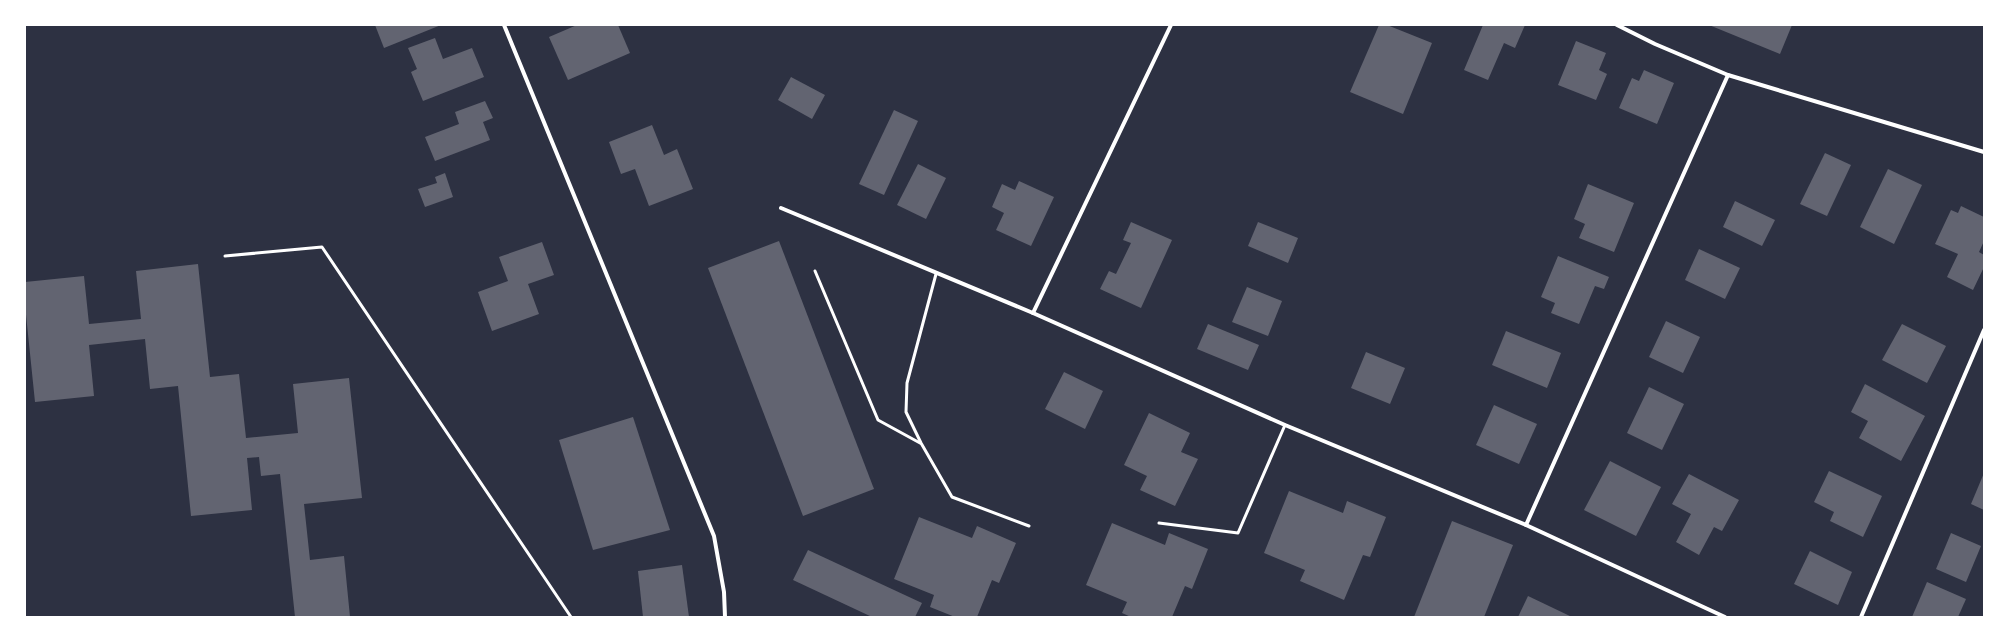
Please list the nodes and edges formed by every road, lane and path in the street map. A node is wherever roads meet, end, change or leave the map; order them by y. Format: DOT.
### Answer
graph roads {
  1 [pos="504,25"];
  2 [pos="1171,25"];
  3 [pos="1617,25"];
  4 [pos="1728,75"];
  5 [pos="1984,152"];
  6 [pos="781,208"];
  7 [pos="225,256"];
  8 [pos="815,270"];
  9 [pos="936,274"];
  10 [pos="1033,313"];
  11 [pos="1984,330"];
  12 [pos="1285,425"];
  13 [pos="921,443"];
  14 [pos="1159,523"];
  15 [pos="1526,525"];
  16 [pos="1029,526"];
  17 [pos="571,617"];
  18 [pos="725,617"];
  19 [pos="1725,617"];
  20 [pos="1861,617"];
  1 -- 18 [label="street"];
  2 -- 10 [label="street"];
  3 -- 4 [label="street"];
  4 -- 5 [label="street"];
  4 -- 15 [label="street"];
  6 -- 9 [label="street"];
  7 -- 17 [label="lane"];
  8 -- 13 [label="lane"];
  9 -- 10 [label="street"];
  9 -- 13 [label="lane"];
  10 -- 12 [label="street"];
  11 -- 20 [label="street"];
  12 -- 14 [label="lane"];
  12 -- 15 [label="street"];
  13 -- 16 [label="lane"];
  15 -- 19 [label="street"];
}
